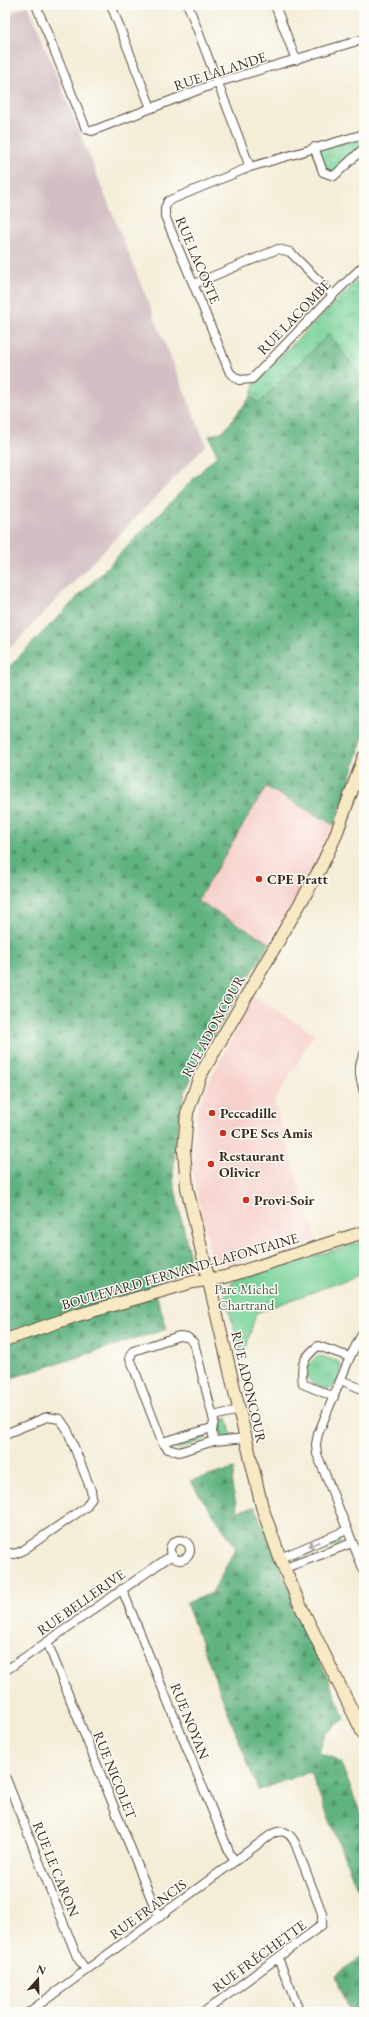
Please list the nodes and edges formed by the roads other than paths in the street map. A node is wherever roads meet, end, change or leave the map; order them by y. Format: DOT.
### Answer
graph roads {
  1 [pos="36,5"];
  2 [pos="111,5"];
  3 [pos="188,5"];
  4 [pos="275,5"];
  5 [pos="364,39"];
  6 [pos="296,60"];
  7 [pos="219,82"];
  8 [pos="151,108"];
  9 [pos="364,134"];
  10 [pos="314,147"];
  11 [pos="364,148"];
  12 [pos="250,167"];
  13 [pos="364,265"];
  14 [pos="194,284"];
  15 [pos="333,295"];
  16 [pos="239,380"];
  17 [pos="364,757"];
  18 [pos="364,1054"];
  19 [pos="364,1092"];
  20 [pos="364,1232"];
  21 [pos="208,1279"];
  22 [pos="364,1330"];
  23 [pos="5,1340"];
  24 [pos="350,1358"];
  25 [pos="341,1380"];
  26 [pos="364,1390"];
  27 [pos="334,1397"];
  28 [pos="239,1410"];
  29 [pos="213,1416"];
  30 [pos="212,1428"];
  31 [pos="5,1434"];
  32 [pos="246,1438"];
  33 [pos="214,1441"];
  34 [pos="162,1442"];
  35 [pos="347,1530"];
  36 [pos="352,1543"];
  37 [pos="5,1552"];
  38 [pos="172,1555"];
  39 [pos="282,1563"];
  40 [pos="364,1571"];
  41 [pos="122,1589"];
  42 [pos="47,1642"];
  43 [pos="5,1671"];
  44 [pos="364,1735"];
  45 [pos="5,1776"];
  46 [pos="283,1831"];
  47 [pos="235,1861"];
  48 [pos="160,1917"];
  49 [pos="278,1958"];
  50 [pos="86,1970"];
  51 [pos="29,2012"];
  52 [pos="204,2012"];
  53 [pos="300,2012"];
  1 -- 8 [label="street, RUE LALANDE"];
  2 -- 8 [label="street"];
  3 -- 7 [label="street"];
  4 -- 6 [label="street"];
  5 -- 6 [label="street, RUE LALANDE"];
  6 -- 7 [label="street, RUE LALANDE"];
  7 -- 8 [label="street, RUE LALANDE"];
  7 -- 12 [label="street"];
  9 -- 10 [label="street, RUE LACOSTE"];
  10 -- 11 [label="street"];
  10 -- 12 [label="street, RUE LACOSTE"];
  12 -- 14 [label="street, RUE LACOSTE"];
  13 -- 15 [label="street, RUE LACOMBE"];
  14 -- 15 [label="street"];
  14 -- 16 [label="street, RUE LACOSTE"];
  15 -- 16 [label="street, RUE LACOMBE"];
  17 -- 21 [label="street, RUE ADONCOUR"];
  18 -- 19 [label="street"];
  20 -- 21 [label="street, BOULEVARD FERNAND-LAFONTAINE"];
  21 -- 23 [label="street, BOULEVARD FERNAND-LAFONTAINE"];
  21 -- 28 [label="street, RUE ADONCOUR"];
  22 -- 24 [label="street"];
  24 -- 25 [label="street"];
  24 -- 27 [label="street"];
  25 -- 26 [label="street"];
  25 -- 27 [label="street"];
  27 -- 35 [label="street"];
  28 -- 29 [label="street"];
  28 -- 32 [label="street, RUE ADONCOUR"];
  29 -- 30 [label="street"];
  29 -- 34 [label="street"];
  30 -- 33 [label="street"];
  30 -- 34 [label="street"];
  31 -- 37 [label="street"];
  32 -- 33 [label="street"];
  32 -- 39 [label="street, RUE ADONCOUR"];
  33 -- 34 [label="street"];
  35 -- 36 [label="street"];
  35 -- 39 [label="street, one-way"];
  36 -- 39 [label="street"];
  36 -- 40 [label="street"];
  38 -- 41 [label="street, RUE BELLERIVE"];
  39 -- 44 [label="street, RUE ADONCOUR"];
  41 -- 42 [label="street, RUE BELLERIVE"];
  41 -- 47 [label="street, RUE NOYAN"];
  42 -- 43 [label="street, RUE BELLERIVE"];
  42 -- 48 [label="street, RUE NICOLET"];
  45 -- 50 [label="street, RUE LE CARON"];
  46 -- 47 [label="street, RUE FRANCIS"];
  46 -- 49 [label="street, RUE FRÉCHETTE"];
  47 -- 48 [label="street, RUE FRANCIS"];
  48 -- 50 [label="street, RUE FRANCIS"];
  49 -- 52 [label="street, RUE FRÉCHETTE"];
  49 -- 53 [label="street"];
  50 -- 51 [label="street, RUE FRANCIS"];
}
